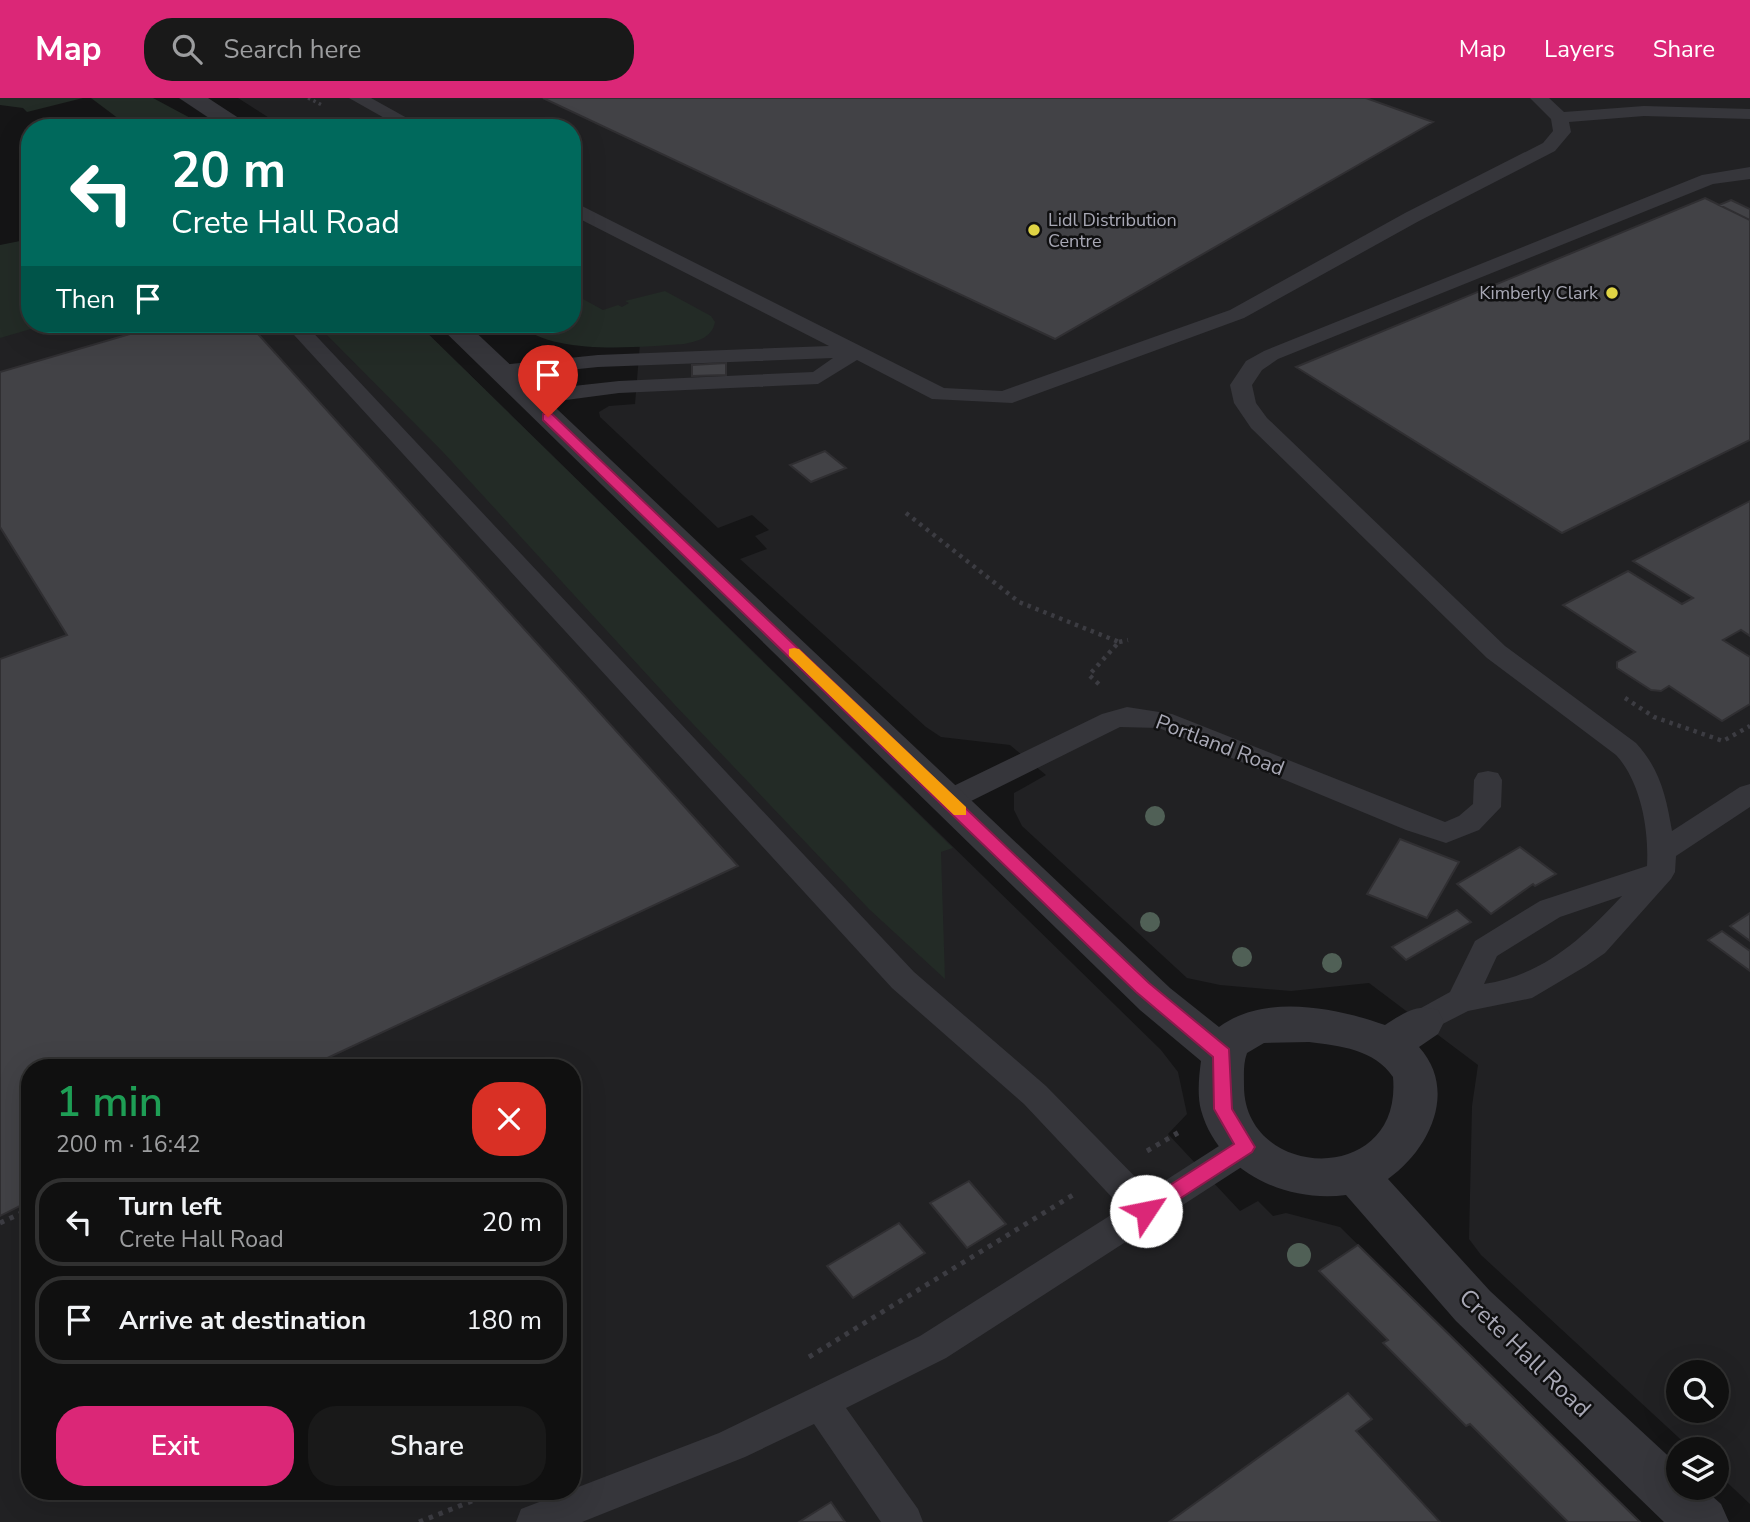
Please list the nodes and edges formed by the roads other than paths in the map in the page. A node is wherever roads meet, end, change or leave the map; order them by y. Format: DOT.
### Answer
graph roads {
  1 [pos="191,98"];
  2 [pos="358,98"];
  3 [pos="1539,98"];
  4 [pos="1750,114"];
  5 [pos="1560,118"];
  6 [pos="227,119"];
  7 [pos="399,119"];
  8 [pos="1750,173"];
  9 [pos="581,212"];
  10 [pos="301,333"];
  11 [pos="460,333"];
  12 [pos="857,351"];
  13 [pos="500,371"];
  14 [pos="528,398"];
  15 [pos="1488,780"];
  16 [pos="1750,794"];
  17 [pos="949,800"];
  18 [pos="1661,862"];
  19 [pos="1461,1000"];
  20 [pos="1423,1022"];
  21 [pos="1387,1046"];
  22 [pos="1222,1054"];
  23 [pos="1245,1147"];
  24 [pos="1357,1176"];
  25 [pos="1146,1211"];
  26 [pos="820,1402"];
  27 [pos="535,1522"];
  28 [pos="904,1522"];
  29 [pos="1702,1522"];
  1 -- 6 [label="street"];
  2 -- 7 [label="lane"];
  3 -- 5 [label="lane"];
  4 -- 5 [label="lane"];
  5 -- 12 [label="lane"];
  8 -- 18 [label="lane"];
  9 -- 12 [label="lane"];
  10 -- 25 [label="lane"];
  11 -- 13 [label="street"];
  12 -- 13 [label="lane"];
  12 -- 14 [label="lane"];
  13 -- 14 [label="street"];
  14 -- 17 [label="street"];
  15 -- 17 [label="lane, Portland Road"];
  16 -- 18 [label="lane"];
  17 -- 22 [label="street"];
  18 -- 19 [label="lane"];
  18 -- 19 [label="lane"];
  19 -- 20 [label="lane"];
  20 -- 21 [label="street"];
  21 -- 22 [label="street"];
  21 -- 24 [label="street"];
  22 -- 23 [label="street"];
  23 -- 24 [label="street"];
  23 -- 25 [label="lane"];
  24 -- 29 [label="street, Crete Hall Road"];
  25 -- 26 [label="lane"];
  26 -- 27 [label="lane"];
  26 -- 28 [label="lane"];
}
